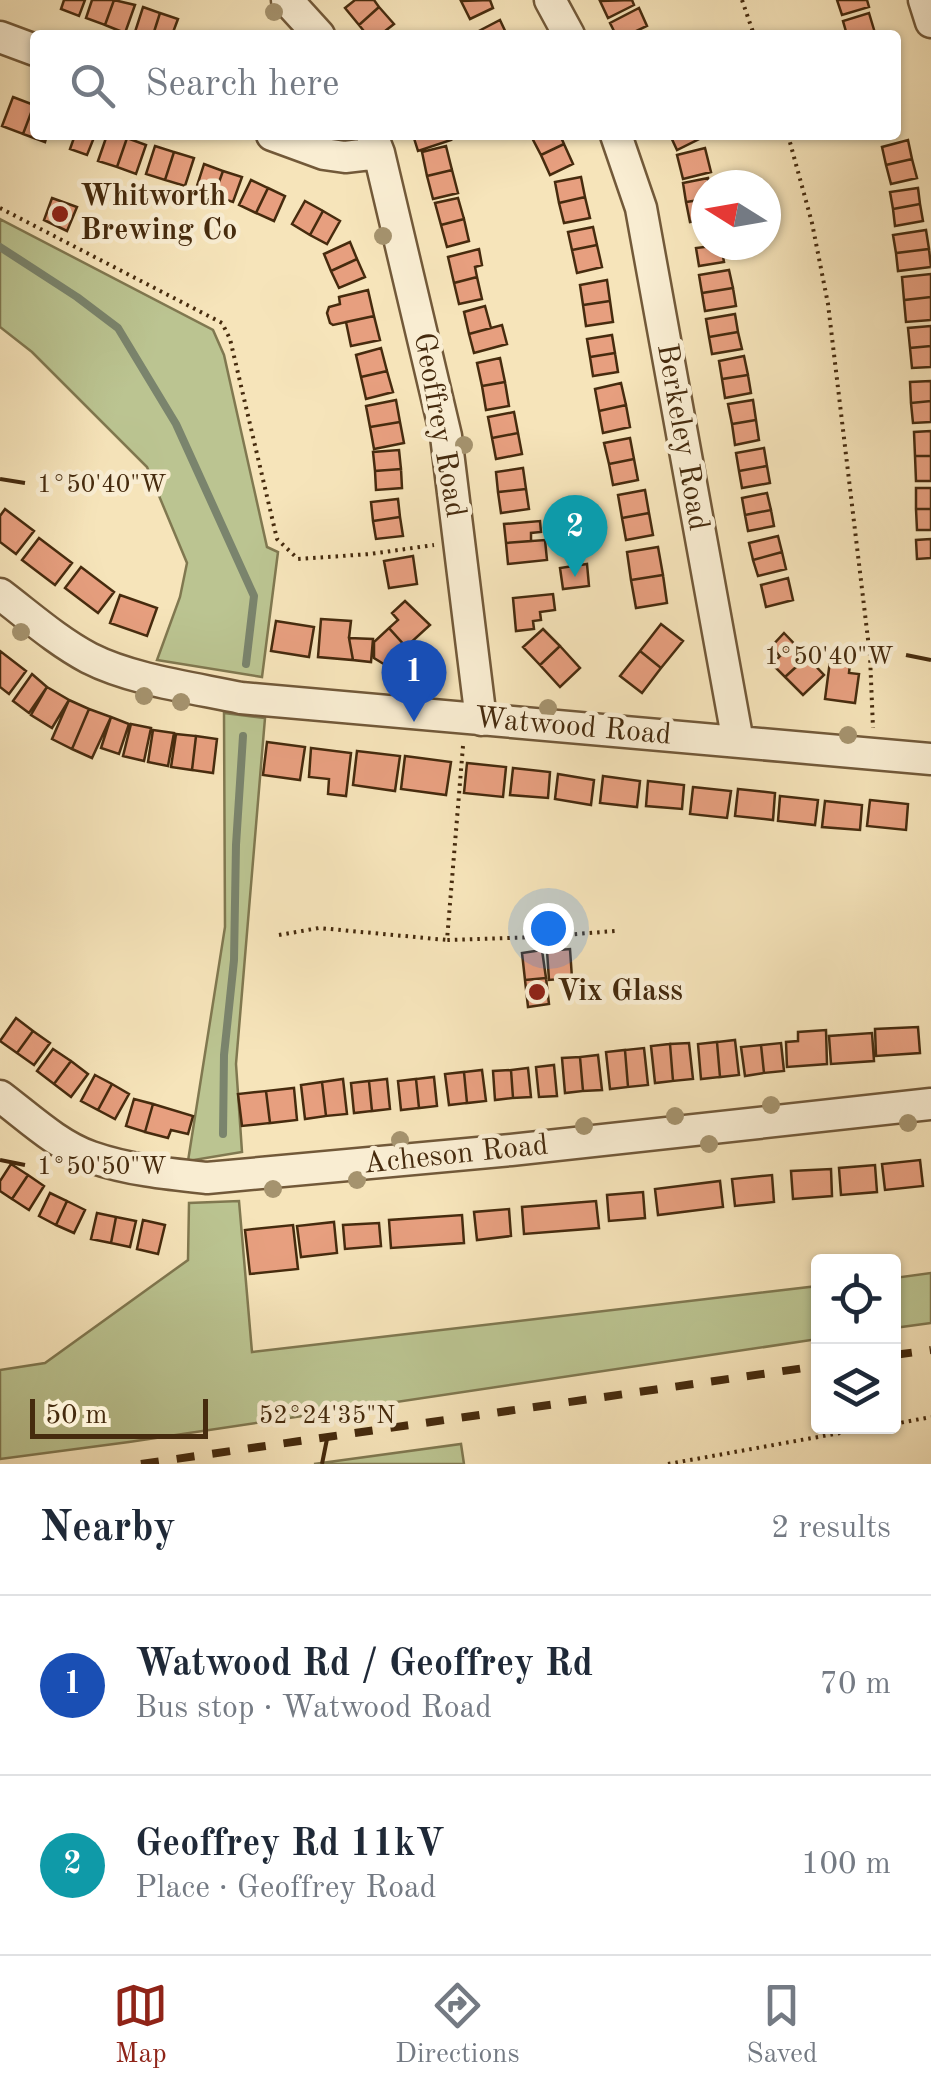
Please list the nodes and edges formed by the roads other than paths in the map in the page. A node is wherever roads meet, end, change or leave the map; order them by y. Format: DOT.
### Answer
graph roads {
  1 [pos="287,0"];
  2 [pos="550,0"];
  3 [pos="924,0"];
  4 [pos="931,22"];
  5 [pos="314,30"];
  6 [pos="566,30"];
  7 [pos="0,37"];
  8 [pos="30,48"];
  9 [pos="286,140"];
  10 [pos="618,140"];
  11 [pos="376,144"];
  12 [pos="0,594"];
  13 [pos="473,718"];
  14 [pos="738,742"];
  15 [pos="931,759"];
  16 [pos="0,1096"];
  17 [pos="931,1104"];
  1 -- 5 [label="street"];
  2 -- 6 [label="street"];
  3 -- 4 [label="street"];
  7 -- 8 [label="street"];
  9 -- 11 [label="street"];
  10 -- 14 [label="street, Berkeley Road"];
  11 -- 13 [label="street, Geoffrey Road"];
  12 -- 13 [label="street, Watwood Road"];
  13 -- 14 [label="street, Watwood Road"];
  14 -- 15 [label="street, Watwood Road"];
  16 -- 17 [label="street, Acheson Road"];
}
